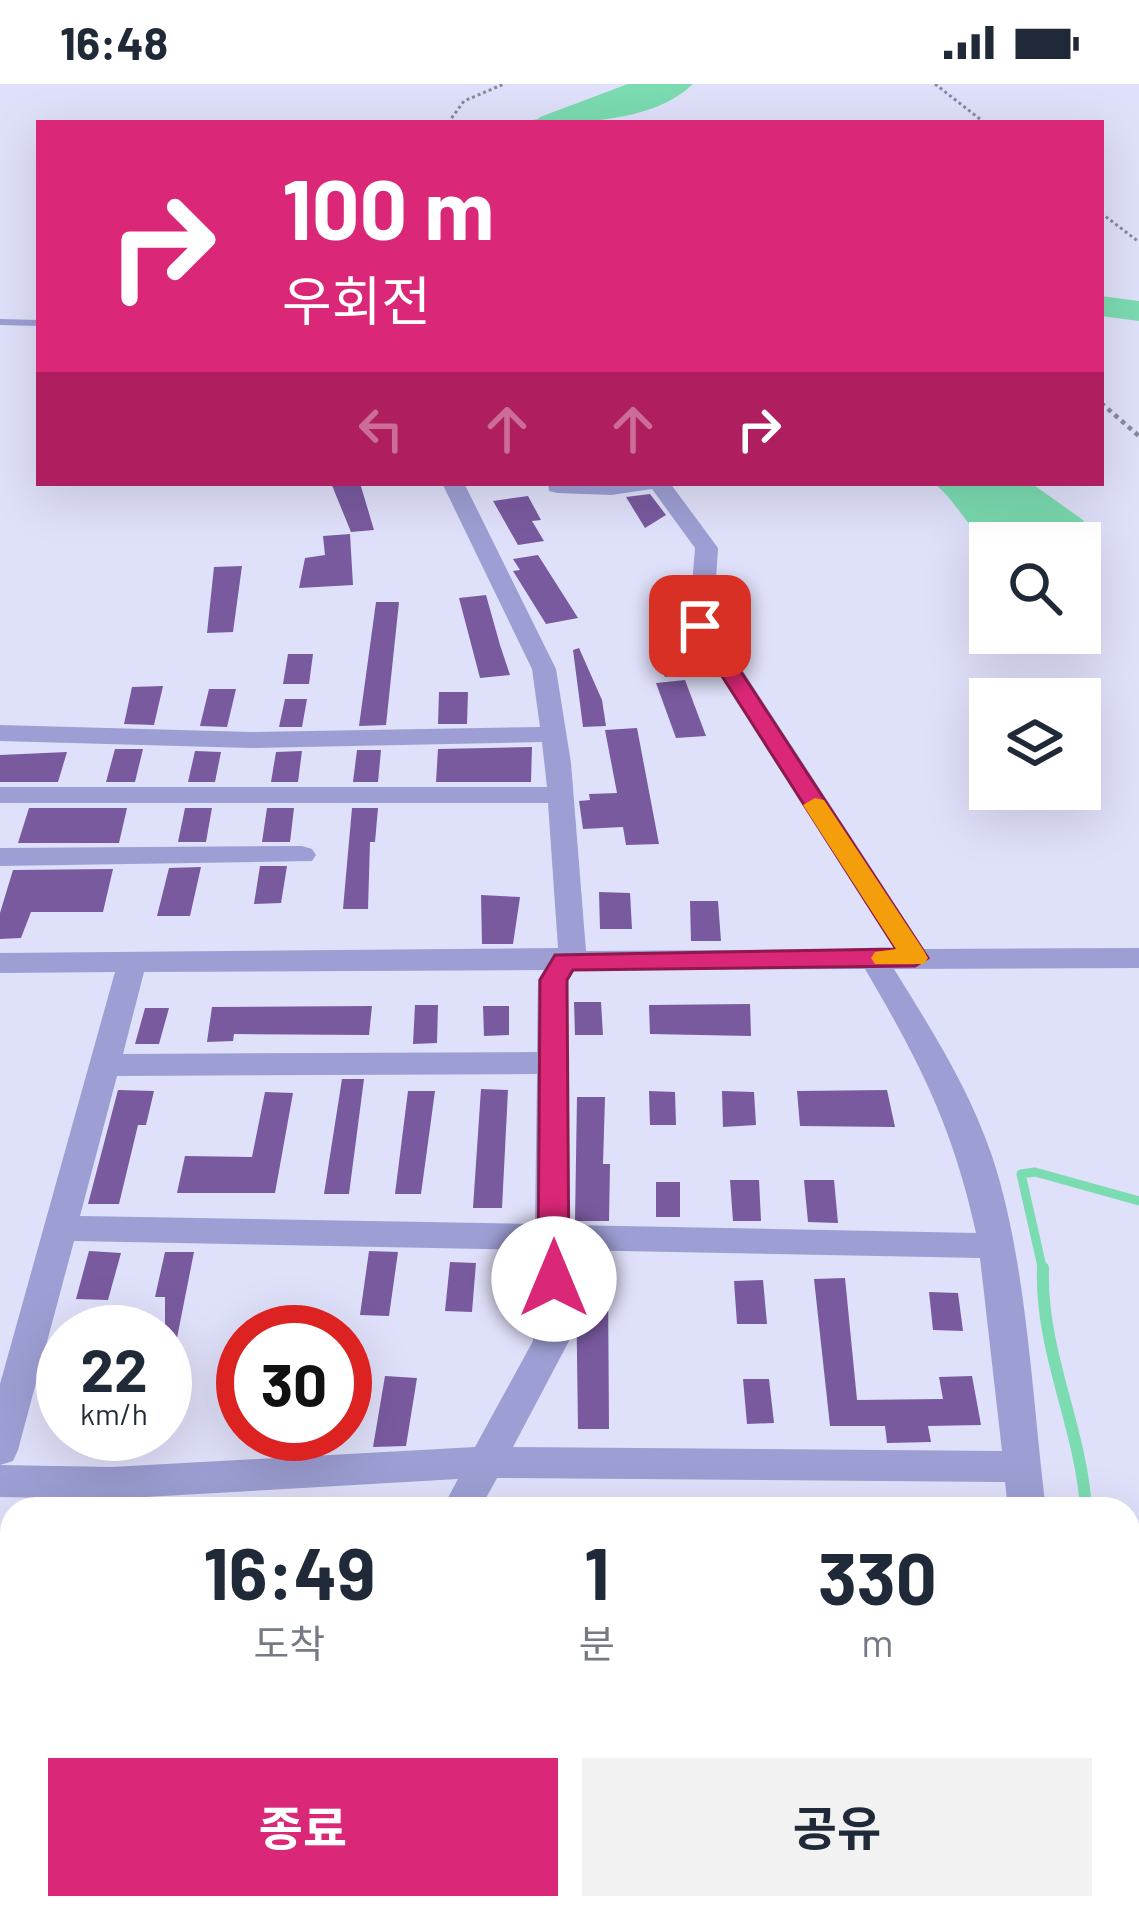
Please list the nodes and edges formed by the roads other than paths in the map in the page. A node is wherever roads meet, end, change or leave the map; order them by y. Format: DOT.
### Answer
graph roads {
  1 [pos="0,322"];
  2 [pos="36,323"];
  3 [pos="454,486"];
  4 [pos="557,486"];
  5 [pos="629,486"];
  6 [pos="657,486"];
  7 [pos="0,733"];
  8 [pos="554,734"];
  9 [pos="0,795"];
  10 [pos="557,795"];
  11 [pos="302,855"];
  12 [pos="0,857"];
  13 [pos="873,958"];
  14 [pos="915,958"];
  15 [pos="1139,958"];
  16 [pos="564,961"];
  17 [pos="0,963"];
  18 [pos="132,963"];
  19 [pos="554,1064"];
  20 [pos="105,1065"];
  21 [pos="62,1228"];
  22 [pos="554,1236"];
  23 [pos="996,1246"];
  24 [pos="0,1450"];
  25 [pos="486,1462"];
  26 [pos="1024,1467"];
  27 [pos="0,1481"];
  28 [pos="467,1497"];
  29 [pos="1026,1497"];
  1 -- 2 [label="lane"];
  3 -- 8 [label="street"];
  4 -- 5 [label="street"];
  6 -- 14 [label="street"];
  7 -- 8 [label="street"];
  8 -- 10 [label="street"];
  9 -- 10 [label="street"];
  10 -- 16 [label="street"];
  11 -- 12 [label="street"];
  13 -- 14 [label="street"];
  13 -- 16 [label="street"];
  13 -- 23 [label="street"];
  14 -- 15 [label="street"];
  16 -- 18 [label="street"];
  16 -- 19 [label="street"];
  17 -- 18 [label="street"];
  18 -- 20 [label="street"];
  19 -- 20 [label="street"];
  19 -- 22 [label="street"];
  20 -- 21 [label="street"];
  21 -- 22 [label="street"];
  21 -- 24 [label="street"];
  22 -- 23 [label="street"];
  22 -- 25 [label="street"];
  23 -- 26 [label="street"];
  25 -- 26 [label="street"];
  25 -- 27 [label="street"];
  25 -- 28 [label="street"];
  26 -- 29 [label="street"];
}
